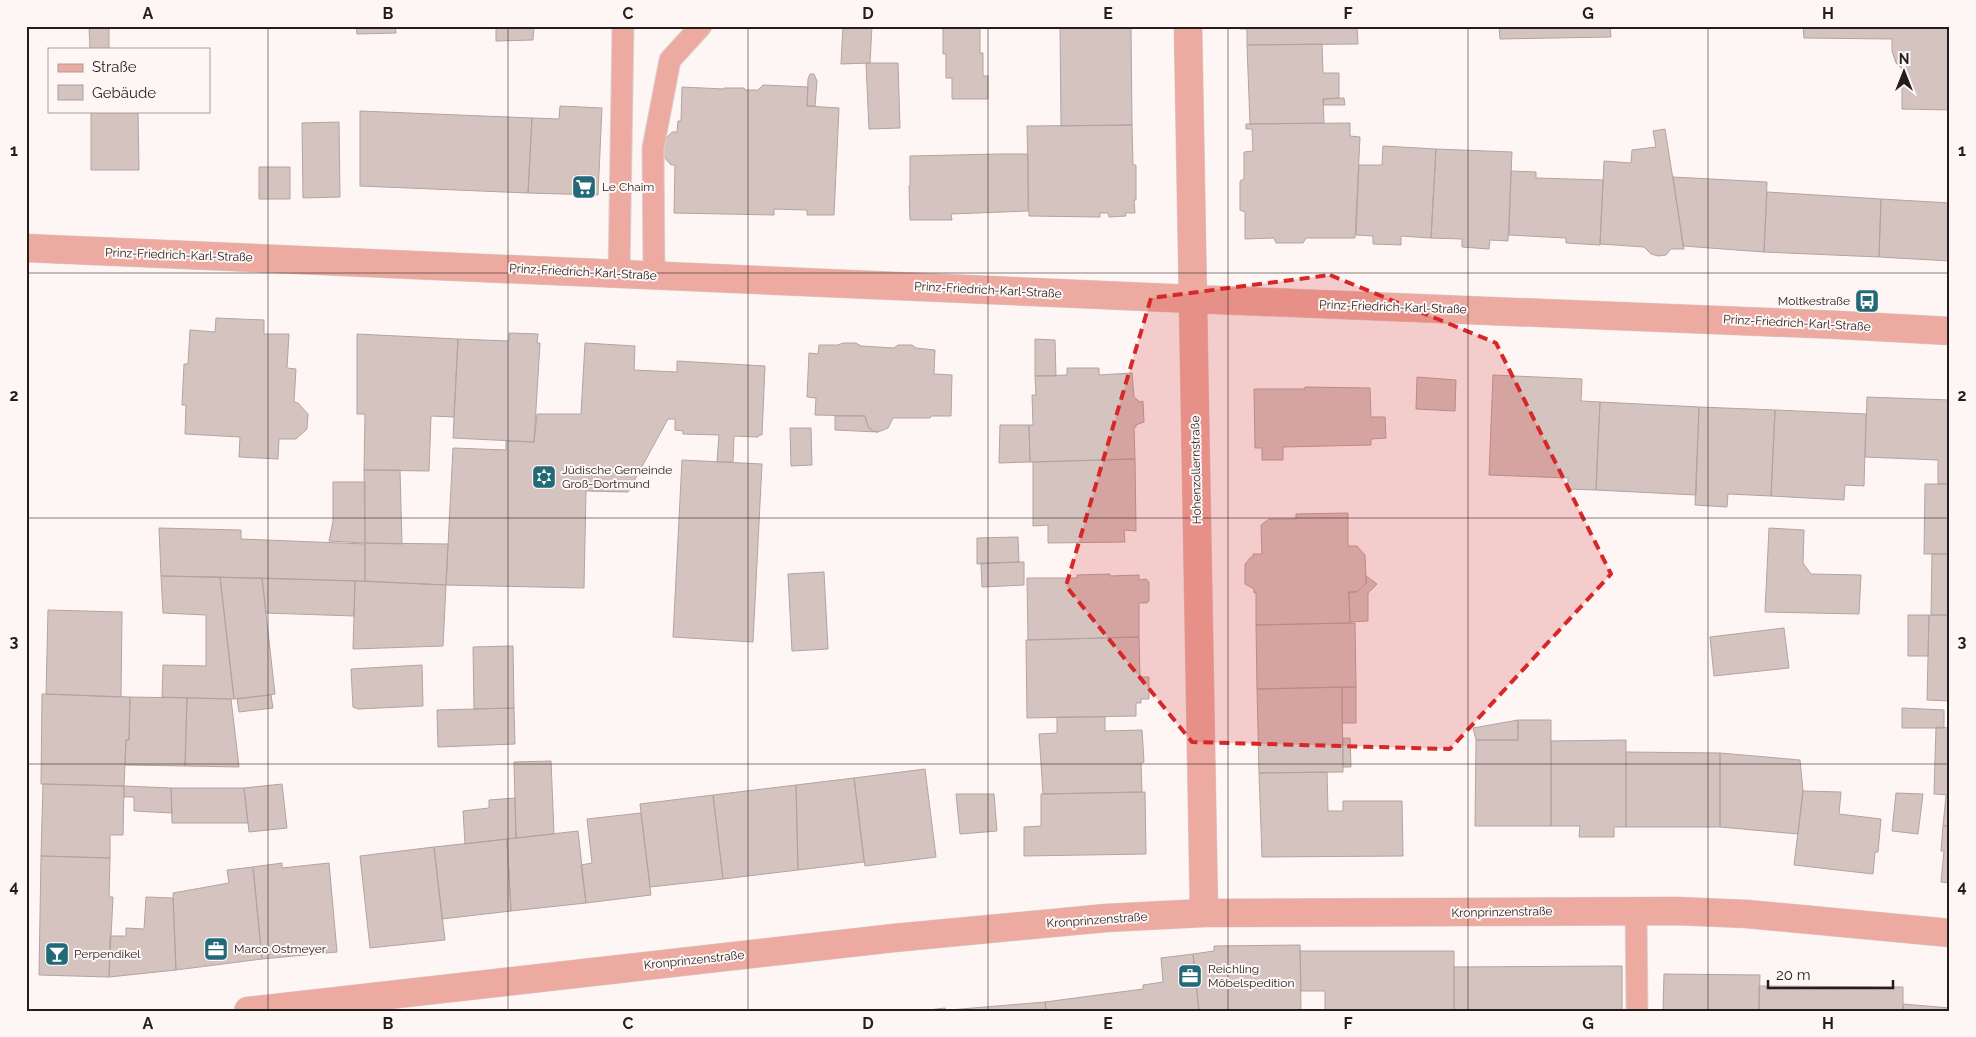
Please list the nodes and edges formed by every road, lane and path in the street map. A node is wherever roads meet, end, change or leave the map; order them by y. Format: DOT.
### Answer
graph roads {
  1 [pos="623,26"];
  2 [pos="701,26"];
  3 [pos="1188,26"];
  4 [pos="26,248"];
  5 [pos="619,274"];
  6 [pos="654,275"];
  7 [pos="1193,299"];
  8 [pos="1950,331"];
  9 [pos="1636,911"];
  10 [pos="1204,913"];
  11 [pos="1950,932"];
  12 [pos="248,1011"];
  13 [pos="1637,1011"];
  1 -- 5 [label="lane"];
  2 -- 6 [label="lane"];
  3 -- 7 [label="street, Hohenzollernstraße"];
  4 -- 5 [label="street, Prinz-Friedrich-Karl-Straße"];
  5 -- 6 [label="street, Prinz-Friedrich-Karl-Straße"];
  6 -- 7 [label="street, Prinz-Friedrich-Karl-Straße"];
  7 -- 8 [label="street, Prinz-Friedrich-Karl-Straße"];
  7 -- 10 [label="street, Hohenzollernstraße"];
  9 -- 10 [label="street, Kronprinzenstraße"];
  9 -- 11 [label="street, Kronprinzenstraße"];
  9 -- 13 [label="lane"];
  10 -- 12 [label="street, Kronprinzenstraße"];
}
